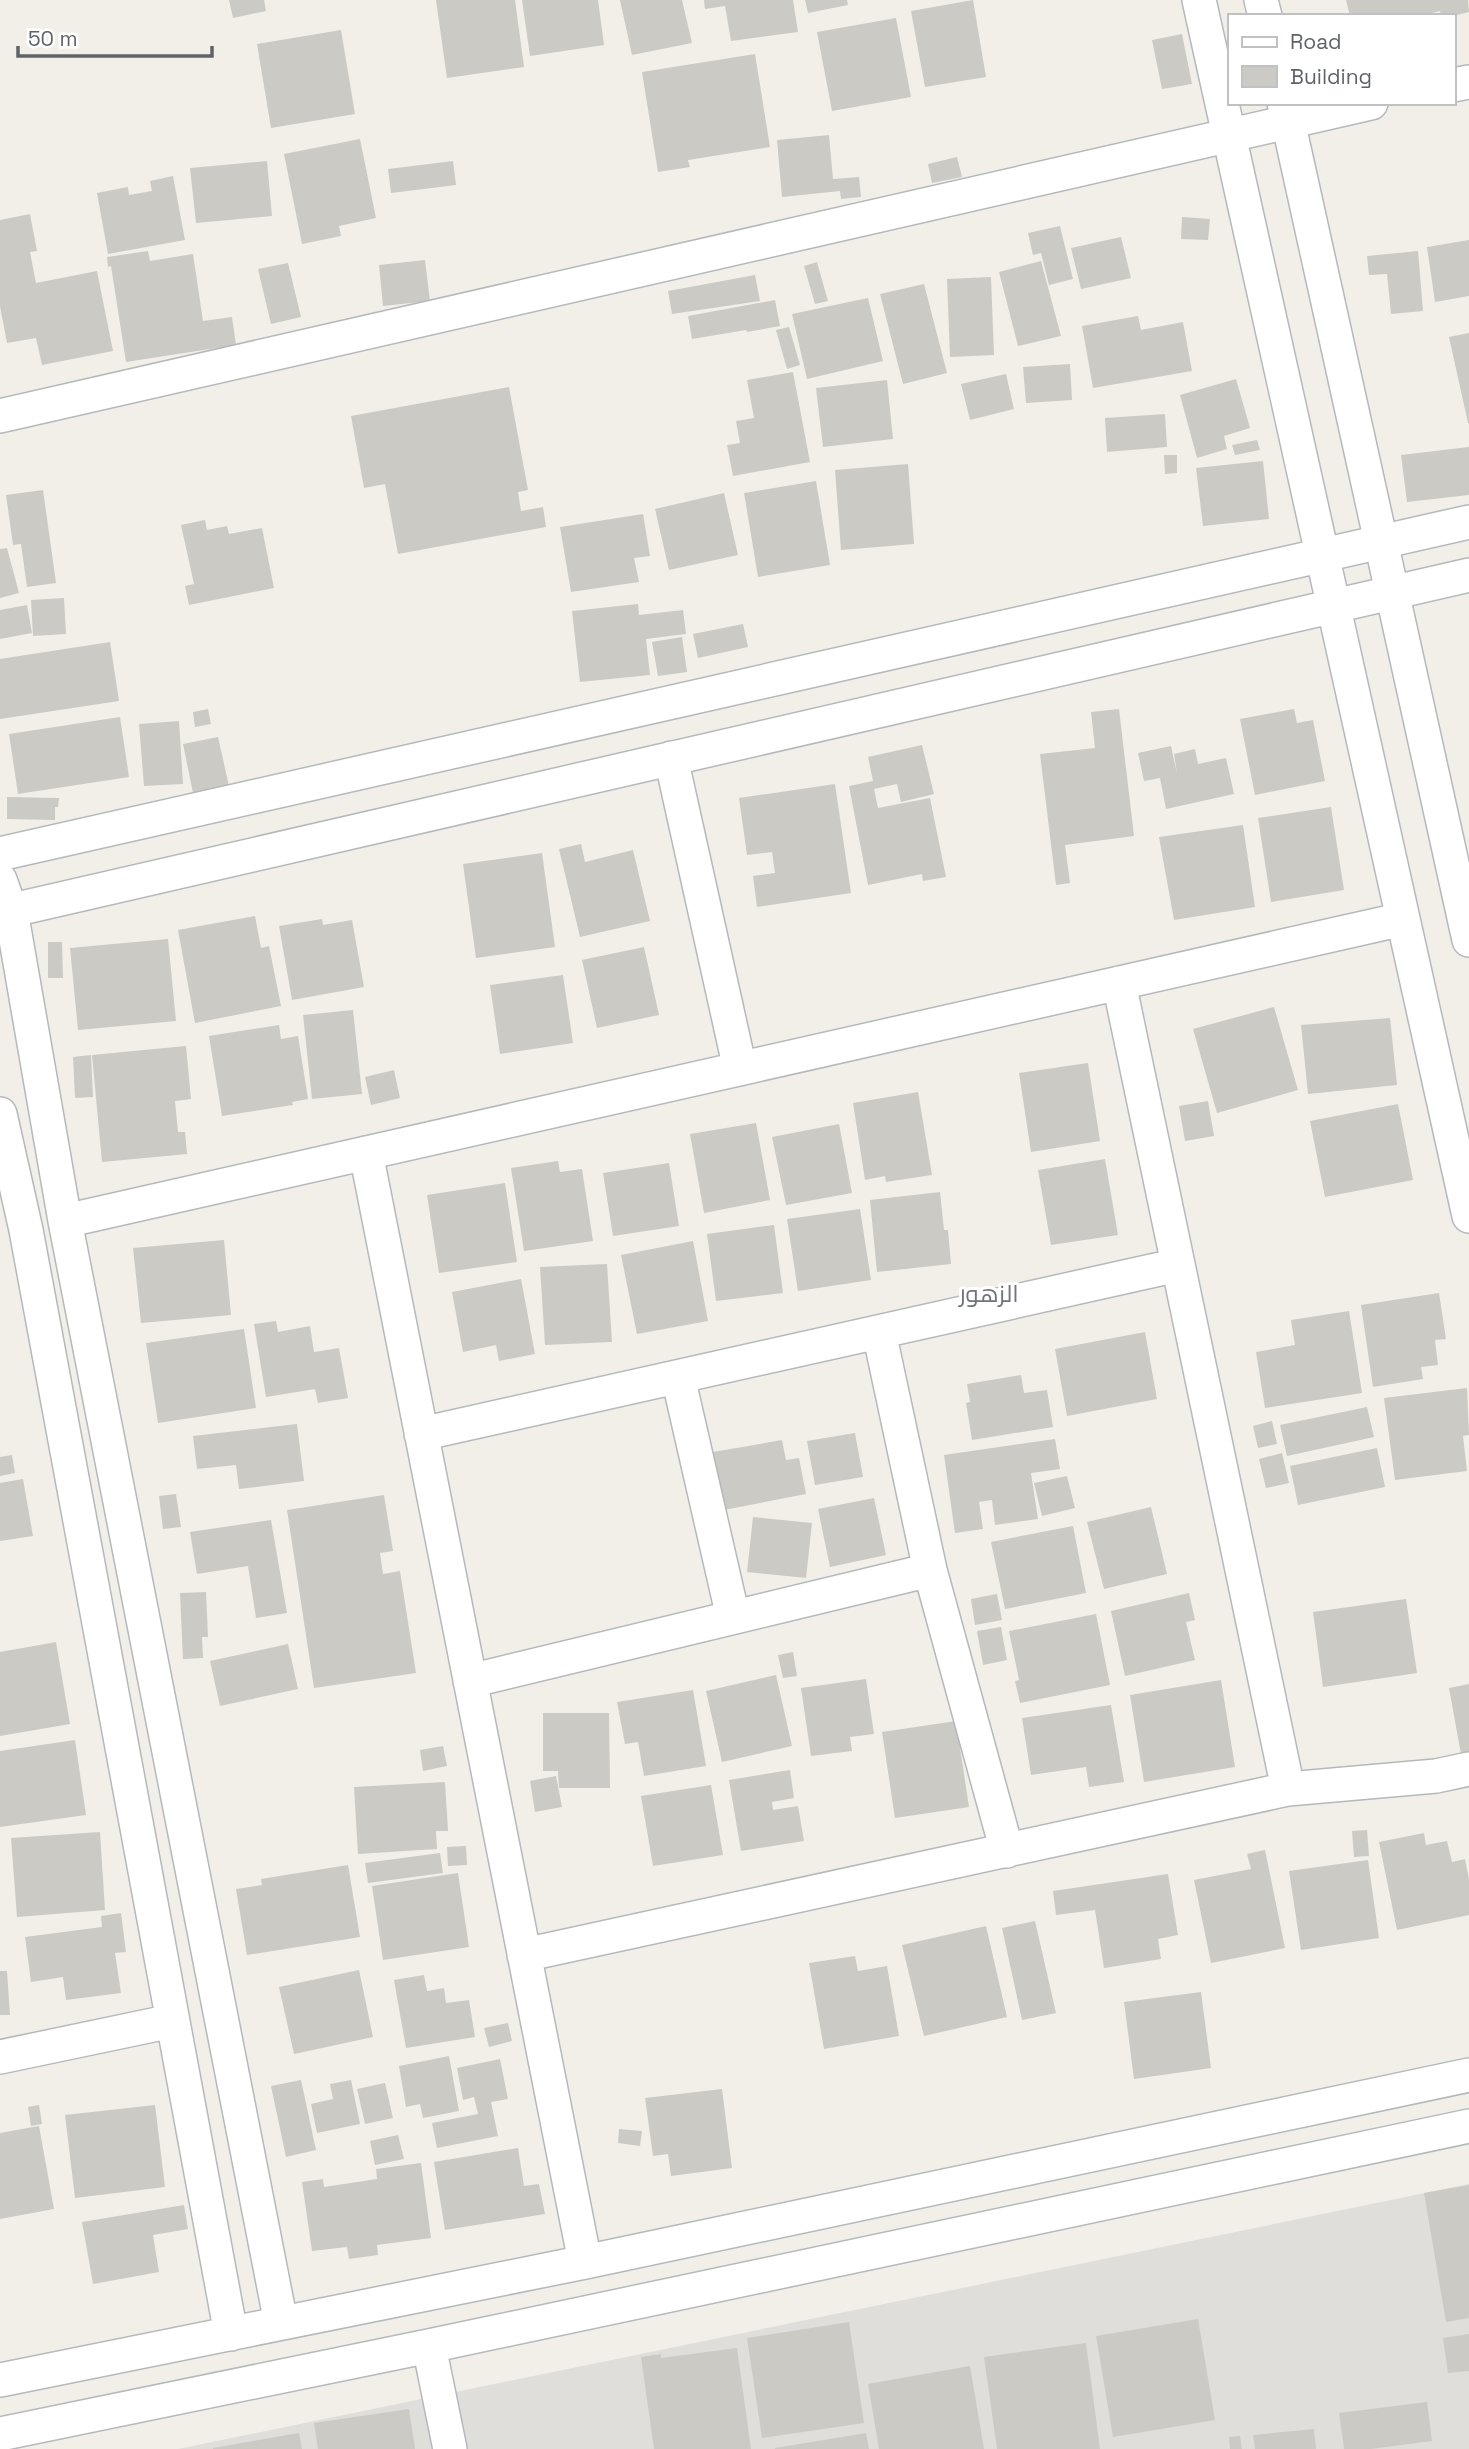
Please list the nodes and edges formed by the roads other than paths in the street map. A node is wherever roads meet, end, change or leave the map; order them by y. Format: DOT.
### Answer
graph roads {
  1 [pos="1199,0"];
  2 [pos="1352,105"];
  3 [pos="1286,112"];
  4 [pos="1229,135"];
  5 [pos="0,416"];
  6 [pos="1469,522"];
  7 [pos="1381,542"];
  8 [pos="1322,555"];
  9 [pos="1469,575"];
  10 [pos="1392,593"];
  11 [pos="1334,606"];
  12 [pos="671,758"];
  13 [pos="0,854"];
  14 [pos="0,880"];
  15 [pos="5,912"];
  16 [pos="1403,919"];
  17 [pos="1469,940"];
  18 [pos="1119,983"];
  19 [pos="740,1069"];
  20 [pos="0,1114"];
  21 [pos="366,1153"];
  22 [pos="1469,1216"];
  23 [pos="65,1221"];
  24 [pos="13,1233"];
  25 [pos="1178,1265"];
  26 [pos="879,1332"];
  27 [pos="678,1377"];
  28 [pos="421,1434"];
  29 [pos="930,1570"];
  30 [pos="733,1617"];
  31 [pos="470,1681"];
  32 [pos="1469,1769"];
  33 [pos="1288,1789"];
  34 [pos="1007,1851"];
  35 [pos="524,1955"];
  36 [pos="172,2021"];
  37 [pos="0,2057"];
  38 [pos="1469,2075"];
  39 [pos="1469,2126"];
  40 [pos="585,2262"];
  41 [pos="281,2323"];
  42 [pos="231,2334"];
  43 [pos="429,2346"];
  44 [pos="0,2380"];
  45 [pos="0,2434"];
  46 [pos="450,2449"];
  1 -- 4 [label="street"];
  2 -- 3 [label="street"];
  3 -- 4 [label="street"];
  3 -- 7 [label="street"];
  4 -- 5 [label="street"];
  4 -- 8 [label="street"];
  6 -- 7 [label="street"];
  7 -- 8 [label="street"];
  7 -- 10 [label="street"];
  8 -- 11 [label="street"];
  8 -- 13 [label="street"];
  9 -- 10 [label="street"];
  10 -- 11 [label="street"];
  10 -- 17 [label="street"];
  11 -- 12 [label="street"];
  11 -- 16 [label="street"];
  12 -- 15 [label="street"];
  12 -- 19 [label="street"];
  14 -- 15 [label="street"];
  15 -- 23 [label="street"];
  16 -- 18 [label="street"];
  16 -- 22 [label="street"];
  18 -- 19 [label="street"];
  18 -- 25 [label="street"];
  19 -- 21 [label="street"];
  20 -- 24 [label="street"];
  21 -- 23 [label="street"];
  21 -- 28 [label="street"];
  23 -- 41 [label="street"];
  24 -- 36 [label="street"];
  25 -- 26 [label="street"];
  25 -- 33 [label="street"];
  26 -- 27 [label="street"];
  26 -- 29 [label="street"];
  27 -- 28 [label="street"];
  27 -- 30 [label="street"];
  28 -- 31 [label="street"];
  29 -- 30 [label="street"];
  29 -- 34 [label="street"];
  30 -- 31 [label="street"];
  31 -- 35 [label="street"];
  32 -- 33 [label="street"];
  33 -- 34 [label="street"];
  34 -- 35 [label="street"];
  35 -- 40 [label="street"];
  36 -- 37 [label="street"];
  36 -- 42 [label="street"];
  38 -- 40 [label="street"];
  39 -- 43 [label="street"];
  40 -- 41 [label="street"];
  41 -- 42 [label="street"];
  42 -- 44 [label="street"];
  43 -- 45 [label="street"];
  43 -- 46 [label="street"];
}
